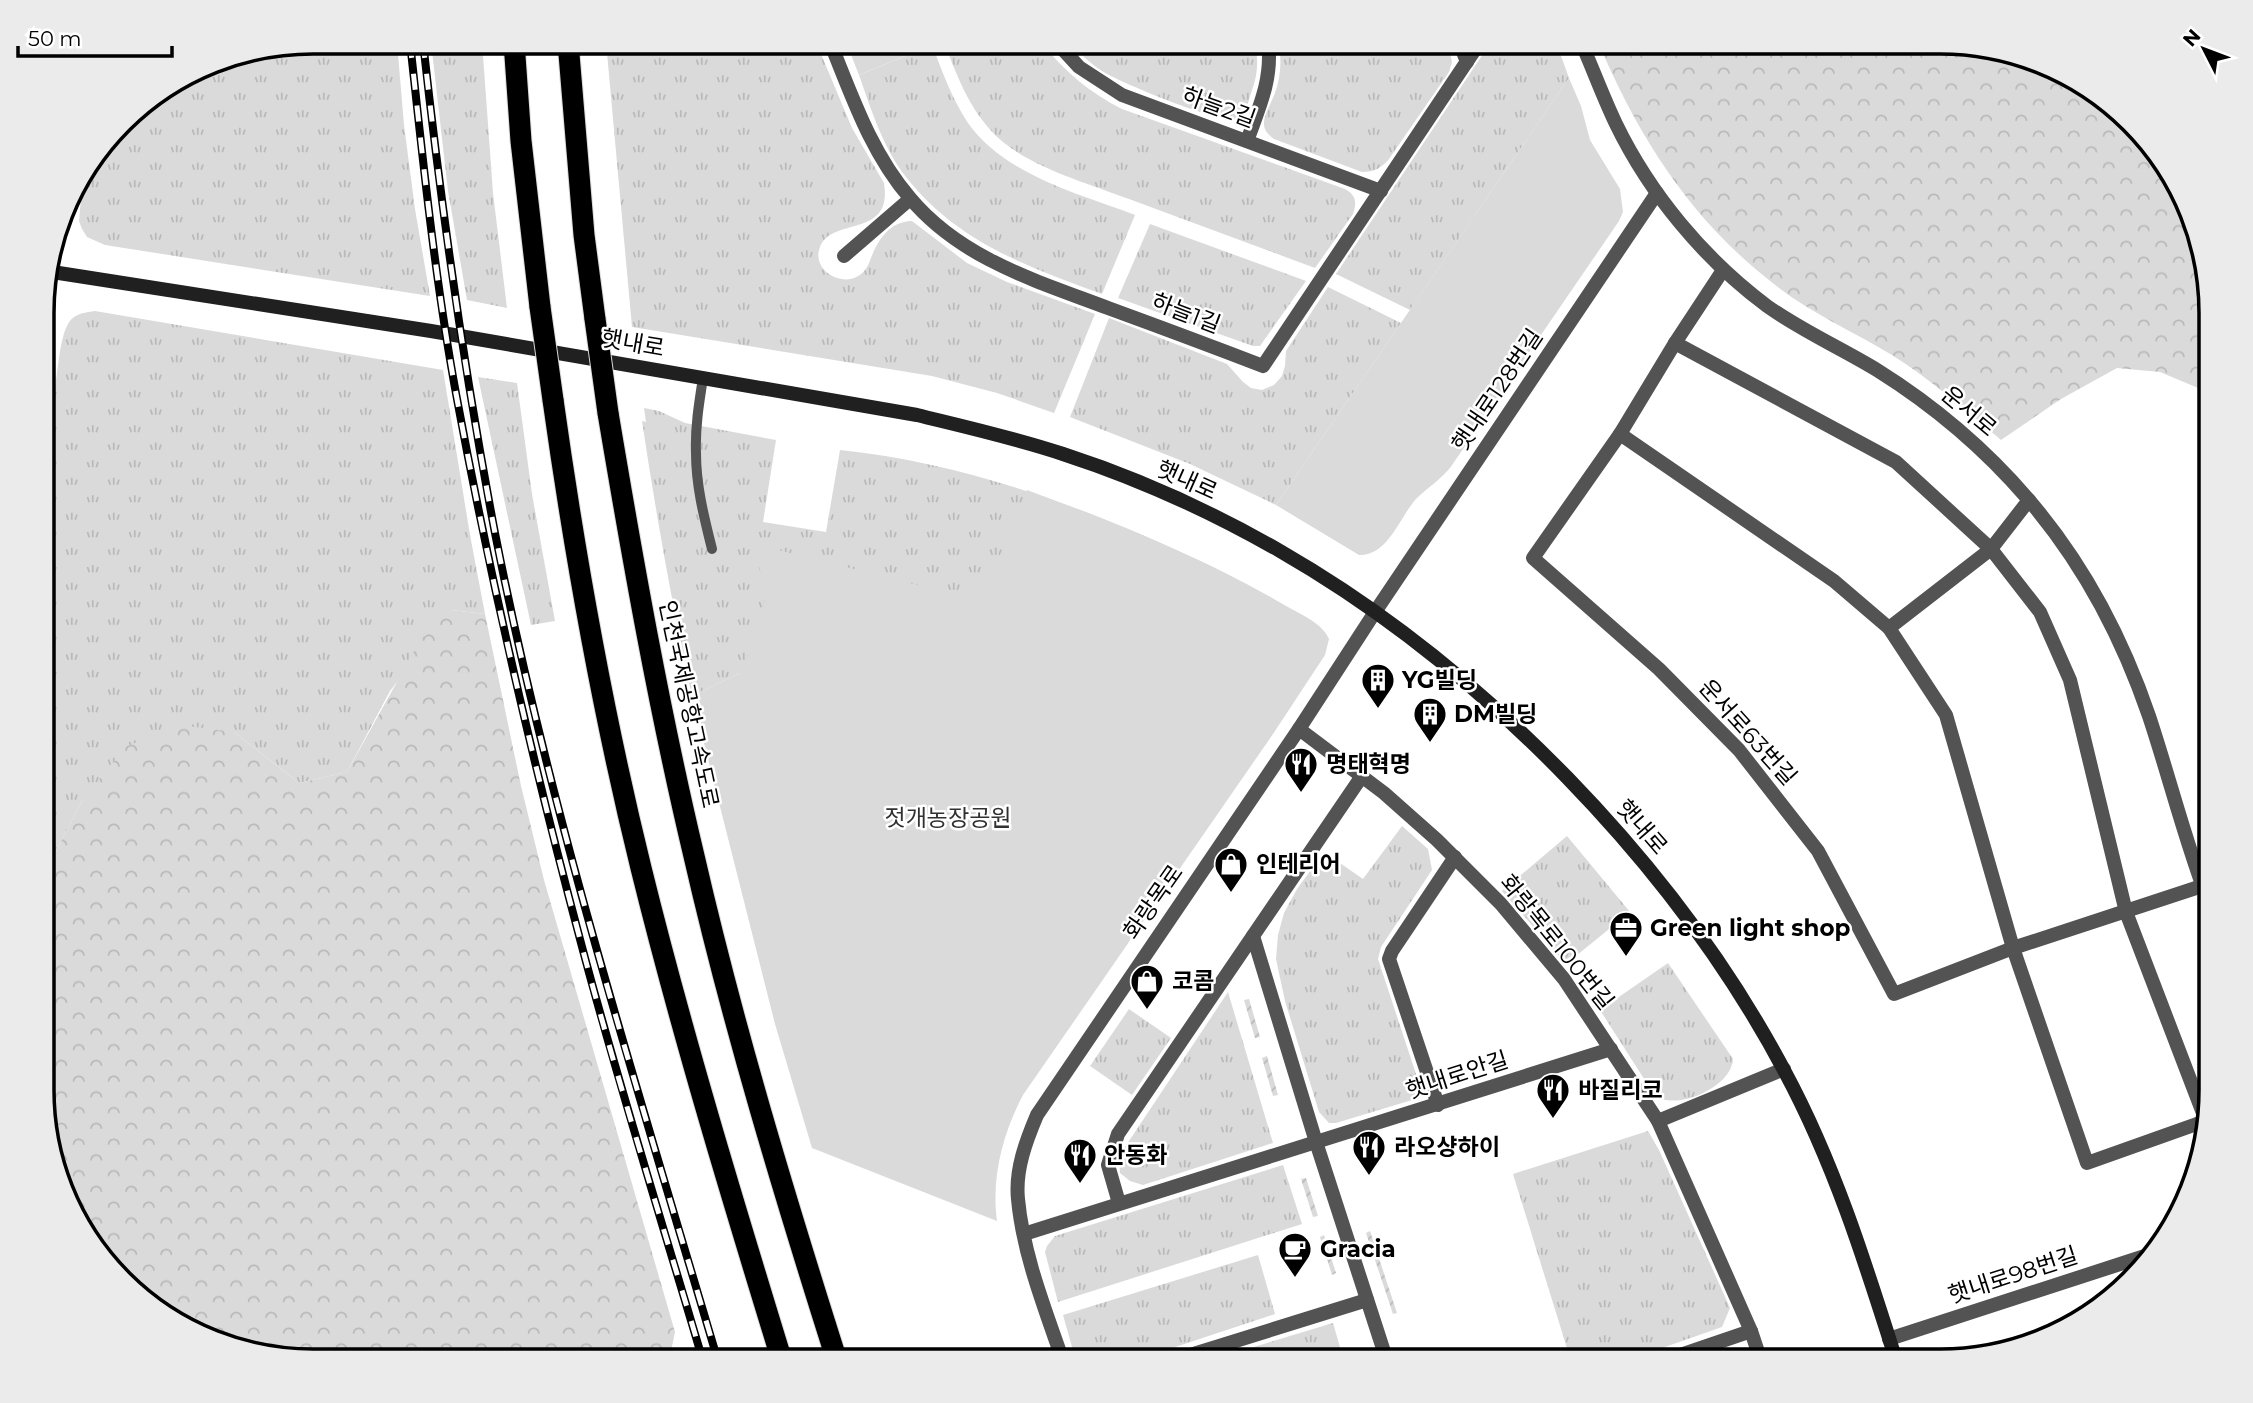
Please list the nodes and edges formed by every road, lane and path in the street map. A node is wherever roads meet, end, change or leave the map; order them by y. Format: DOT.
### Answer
graph roads {
  1 [pos="515,54"];
  2 [pos="569,54"];
  3 [pos="835,54"];
  4 [pos="1067,54"];
  5 [pos="1270,54"];
  6 [pos="1464,54"];
  7 [pos="1472,54"];
  8 [pos="1586,54"];
  9 [pos="1467,62"];
  10 [pos="1247,141"];
  11 [pos="1381,191"];
  12 [pos="1657,193"];
  13 [pos="911,199"];
  14 [pos="844,256"];
  15 [pos="1723,270"];
  16 [pos="57,273"];
  17 [pos="1675,343"];
  18 [pos="703,378"];
  19 [pos="1620,434"];
  20 [pos="2029,500"];
  21 [pos="712,549"];
  22 [pos="1991,549"];
  23 [pos="1375,612"];
  24 [pos="1889,628"];
  25 [pos="1299,729"];
  26 [pos="1362,776"];
  27 [pos="1455,857"];
  28 [pos="2199,876"];
  29 [pos="2199,887"];
  30 [pos="2126,912"];
  31 [pos="1253,936"];
  32 [pos="2013,948"];
  33 [pos="1611,1049"];
  34 [pos="1784,1069"];
  35 [pos="2198,1099"];
  36 [pos="1438,1105"];
  37 [pos="1658,1121"];
  38 [pos="2197,1125"];
  39 [pos="1316,1142"];
  40 [pos="1119,1203"];
  41 [pos="1024,1234"];
  42 [pos="2137,1259"];
  43 [pos="1367,1300"];
  44 [pos="1751,1332"];
  45 [pos="1889,1339"];
  46 [pos="778,1349"];
  47 [pos="833,1349"];
  48 [pos="1059,1349"];
  49 [pos="1210,1349"];
  50 [pos="1383,1349"];
  51 [pos="1699,1349"];
  52 [pos="1757,1349"];
  53 [pos="1892,1349"];
  1 -- 46 [label="highway, bridge"];
  2 -- 47 [label="highway, 인천국제공항고속도로, bridge"];
  3 -- 13 [label="street, 하늘1길"];
  4 -- 10 [label="street, 하늘2길"];
  5 -- 10 [label="street"];
  6 -- 9 [label="street"];
  7 -- 9 [label="street, 하늘1길"];
  8 -- 12 [label="street, 운서로"];
  9 -- 11 [label="street, 하늘1길"];
  10 -- 11 [label="street, 하늘2길"];
  11 -- 13 [label="street, 하늘1길"];
  12 -- 15 [label="street, 운서로"];
  12 -- 23 [label="street, 햇내로128번길"];
  13 -- 14 [label="street"];
  15 -- 17 [label="street, 운서로63번길"];
  15 -- 20 [label="street, 운서로"];
  16 -- 18 [label="main road, 햇내로"];
  17 -- 19 [label="street, 운서로63번길"];
  17 -- 22 [label="street"];
  18 -- 21 [label="lane"];
  18 -- 23 [label="main road, 햇내로"];
  19 -- 24 [label="street"];
  19 -- 32 [label="street, 운서로63번길"];
  20 -- 22 [label="street"];
  20 -- 28 [label="street, 운서로"];
  22 -- 24 [label="street"];
  22 -- 30 [label="street"];
  23 -- 25 [label="street, 화랑목로"];
  23 -- 34 [label="main road, 햇내로"];
  24 -- 32 [label="street"];
  25 -- 26 [label="street, 화랑목로100번길"];
  25 -- 41 [label="street, 화랑목로"];
  26 -- 27 [label="street, 화랑목로100번길"];
  26 -- 31 [label="street"];
  27 -- 33 [label="street, 화랑목로100번길"];
  27 -- 36 [label="street"];
  29 -- 30 [label="street, 운서로63번길"];
  30 -- 32 [label="street, 운서로63번길"];
  30 -- 35 [label="street"];
  31 -- 39 [label="street"];
  31 -- 40 [label="street"];
  32 -- 38 [label="street"];
  33 -- 36 [label="street, 햇내로안길"];
  33 -- 37 [label="street, 화랑목로100번길"];
  34 -- 37 [label="street"];
  34 -- 45 [label="main road, 햇내로"];
  36 -- 39 [label="street, 햇내로안길"];
  37 -- 44 [label="street, 화랑목로100번길"];
  39 -- 40 [label="street"];
  39 -- 43 [label="street"];
  40 -- 41 [label="street"];
  41 -- 48 [label="street, 화랑목로"];
  42 -- 45 [label="street, 햇내로98번길"];
  43 -- 49 [label="street"];
  43 -- 50 [label="street"];
  44 -- 51 [label="street"];
  44 -- 52 [label="street, 화랑목로100번길"];
  45 -- 53 [label="main road, 햇내로"];
}
